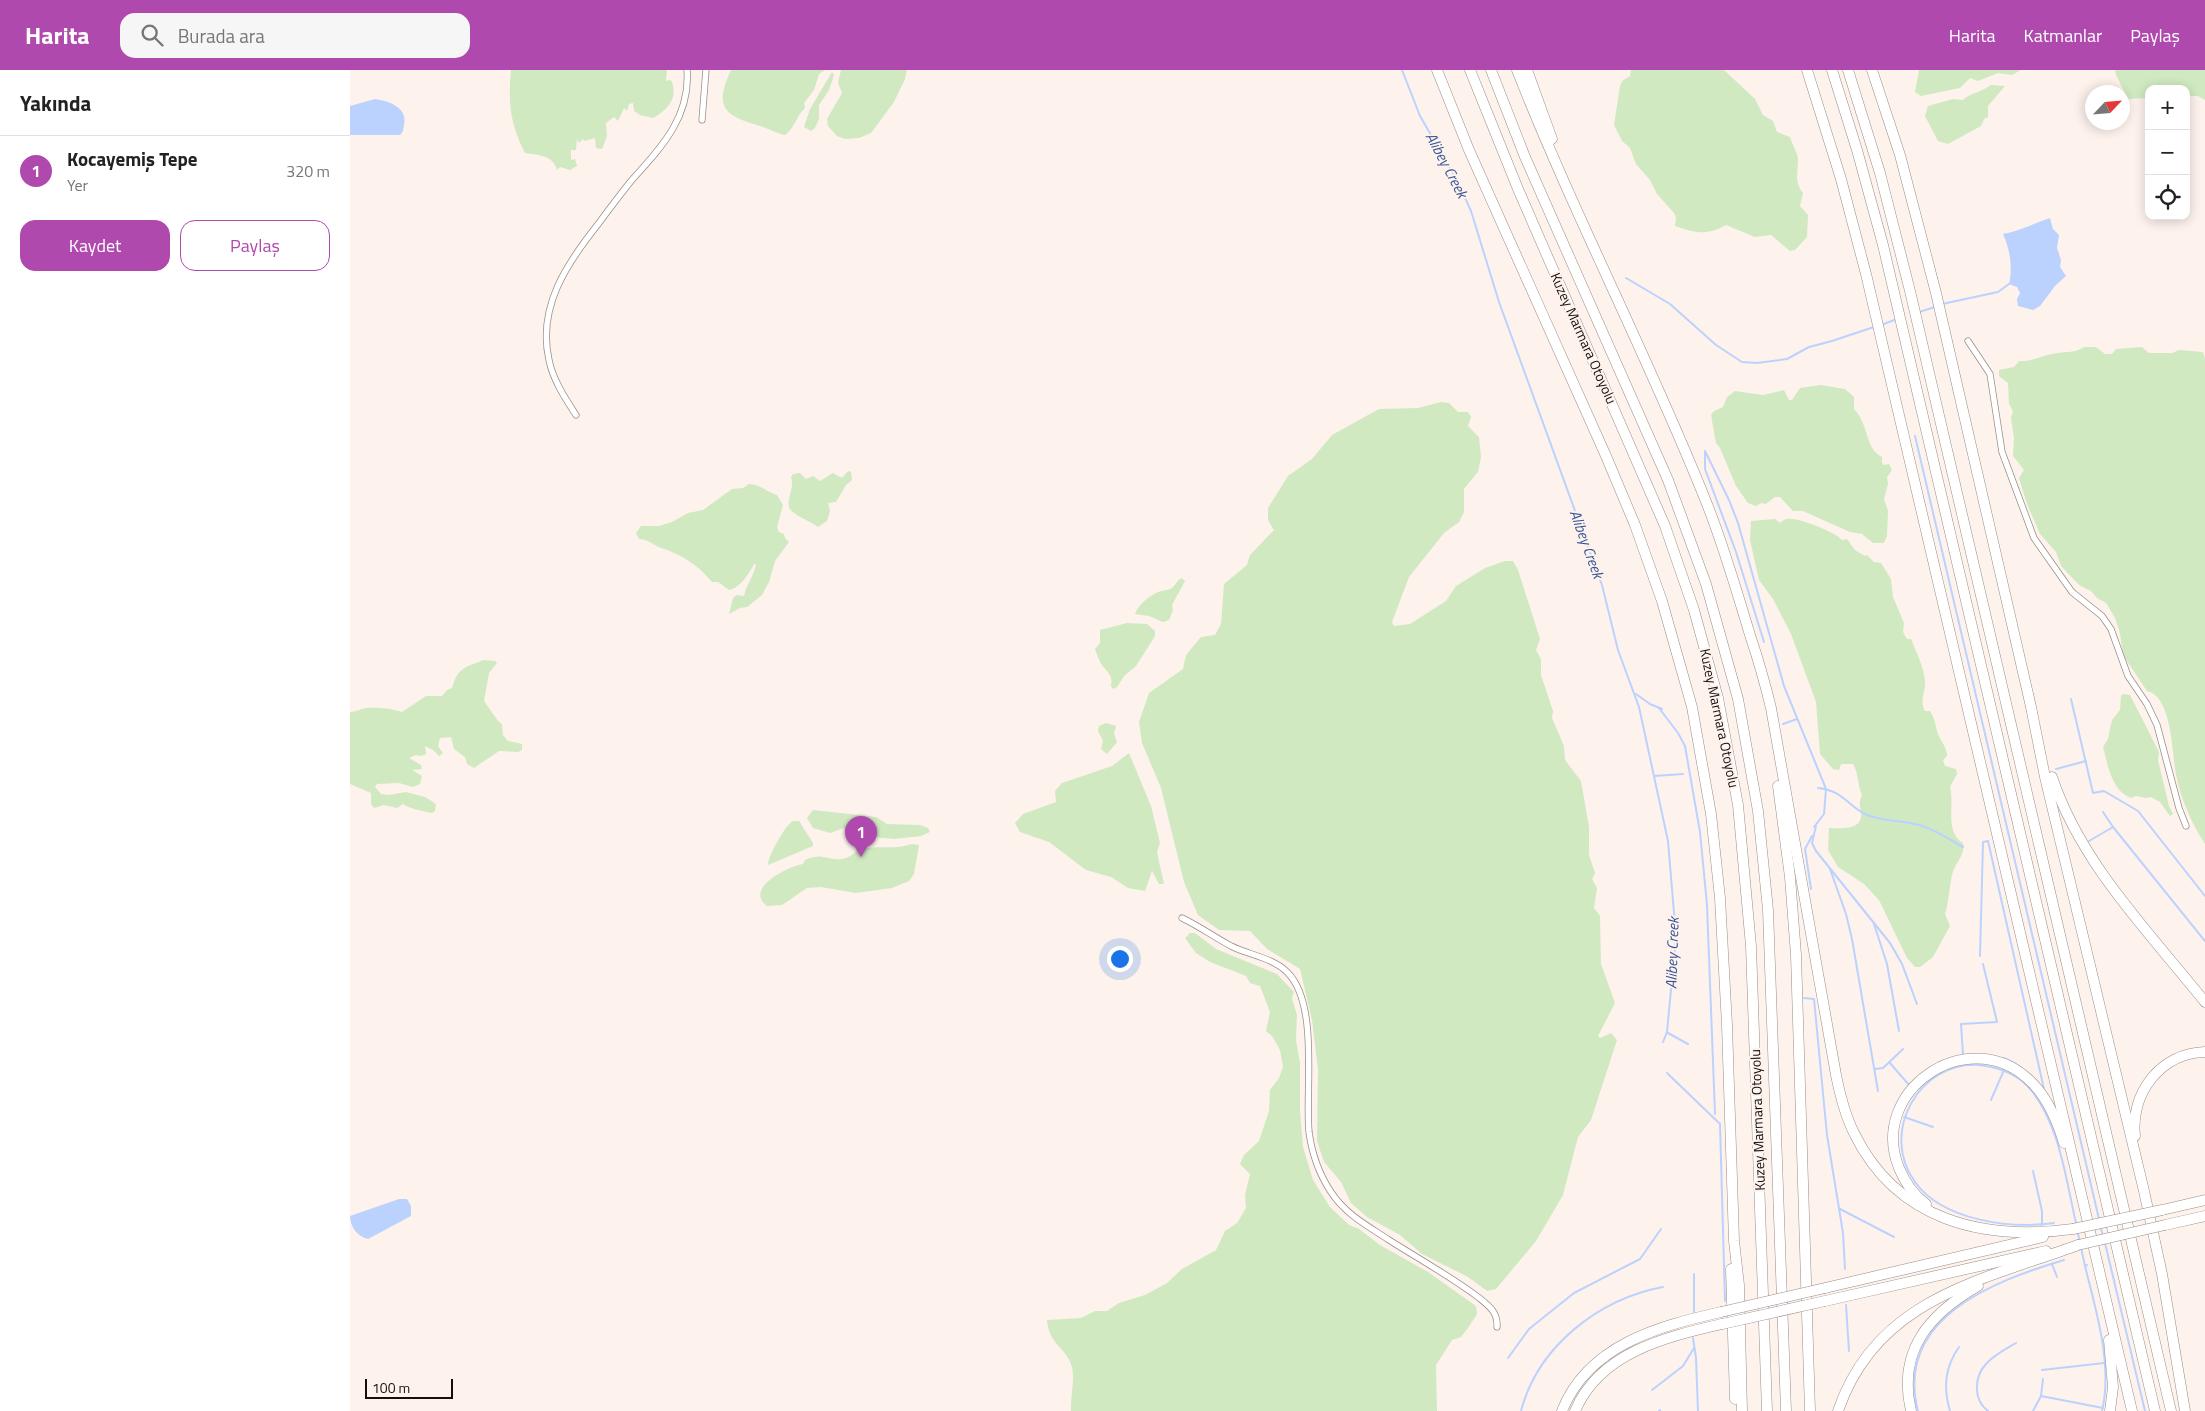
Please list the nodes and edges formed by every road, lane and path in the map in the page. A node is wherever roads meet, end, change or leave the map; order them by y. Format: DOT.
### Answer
graph roads {
  1 [pos="687,70"];
  2 [pos="706,70"];
  3 [pos="1437,70"];
  4 [pos="1444,70"];
  5 [pos="1470,70"];
  6 [pos="1491,70"];
  7 [pos="1517,70"];
  8 [pos="1527,70"];
  9 [pos="1807,70"];
  10 [pos="1832,70"];
  11 [pos="1848,70"];
  12 [pos="1872,70"];
  13 [pos="1877,70"];
  14 [pos="702,120"];
  15 [pos="1896,141"];
  16 [pos="1488,191"];
  17 [pos="1607,274"];
  18 [pos="1968,341"];
  19 [pos="576,415"];
  20 [pos="1751,636"];
  21 [pos="2031,707"];
  22 [pos="2186,826"];
  23 [pos="1182,918"];
  24 [pos="2205,1002"];
  25 [pos="2205,1052"];
  26 [pos="2144,1191"];
  27 [pos="2205,1199"];
  28 [pos="2087,1213"];
  29 [pos="2205,1216"];
  30 [pos="1974,1227"];
  31 [pos="2073,1229"];
  32 [pos="1734,1241"];
  33 [pos="2078,1245"];
  34 [pos="2031,1262"];
  35 [pos="2102,1280"];
  36 [pos="1497,1327"];
  37 [pos="1562,1411"];
  38 [pos="1575,1411"];
  39 [pos="1736,1411"];
  40 [pos="1742,1411"];
  41 [pos="1767,1411"];
  42 [pos="1786,1411"];
  43 [pos="1810,1411"];
  44 [pos="1838,1411"];
  45 [pos="1911,1411"];
  46 [pos="2110,1411"];
  47 [pos="2132,1411"];
  48 [pos="2155,1411"];
  49 [pos="2171,1411"];
  50 [pos="2185,1411"];
  1 -- 19 [label="street"];
  2 -- 14 [label="street"];
  3 -- 16 [label="highway"];
  4 -- 16 [label="highway"];
  5 -- 41 [label="highway, Kuzey Marmara Otoyolu"];
  6 -- 42 [label="highway, Kuzey Marmara Otoyolu"];
  7 -- 17 [label="highway"];
  8 -- 17 [label="highway"];
  9 -- 28 [label="highway"];
  10 -- 48 [label="highway"];
  11 -- 49 [label="highway"];
  12 -- 15 [label="highway"];
  13 -- 15 [label="highway"];
  15 -- 21 [label="highway"];
  16 -- 32 [label="highway"];
  17 -- 20 [label="highway"];
  18 -- 22 [label="street"];
  20 -- 30 [label="highway"];
  20 -- 43 [label="highway"];
  21 -- 24 [label="highway"];
  21 -- 26 [label="highway"];
  23 -- 36 [label="street"];
  25 -- 26 [label="highway"];
  26 -- 50 [label="highway"];
  27 -- 31 [label="highway, bridge"];
  28 -- 30 [label="highway"];
  28 -- 35 [label="highway"];
  29 -- 33 [label="highway, bridge"];
  30 -- 31 [label="highway"];
  31 -- 37 [label="highway, bridge"];
  32 -- 39 [label="highway"];
  32 -- 40 [label="highway"];
  33 -- 34 [label="highway"];
  33 -- 38 [label="highway, bridge"];
  34 -- 44 [label="highway"];
  34 -- 45 [label="highway"];
  35 -- 46 [label="highway"];
  35 -- 47 [label="highway"];
}
